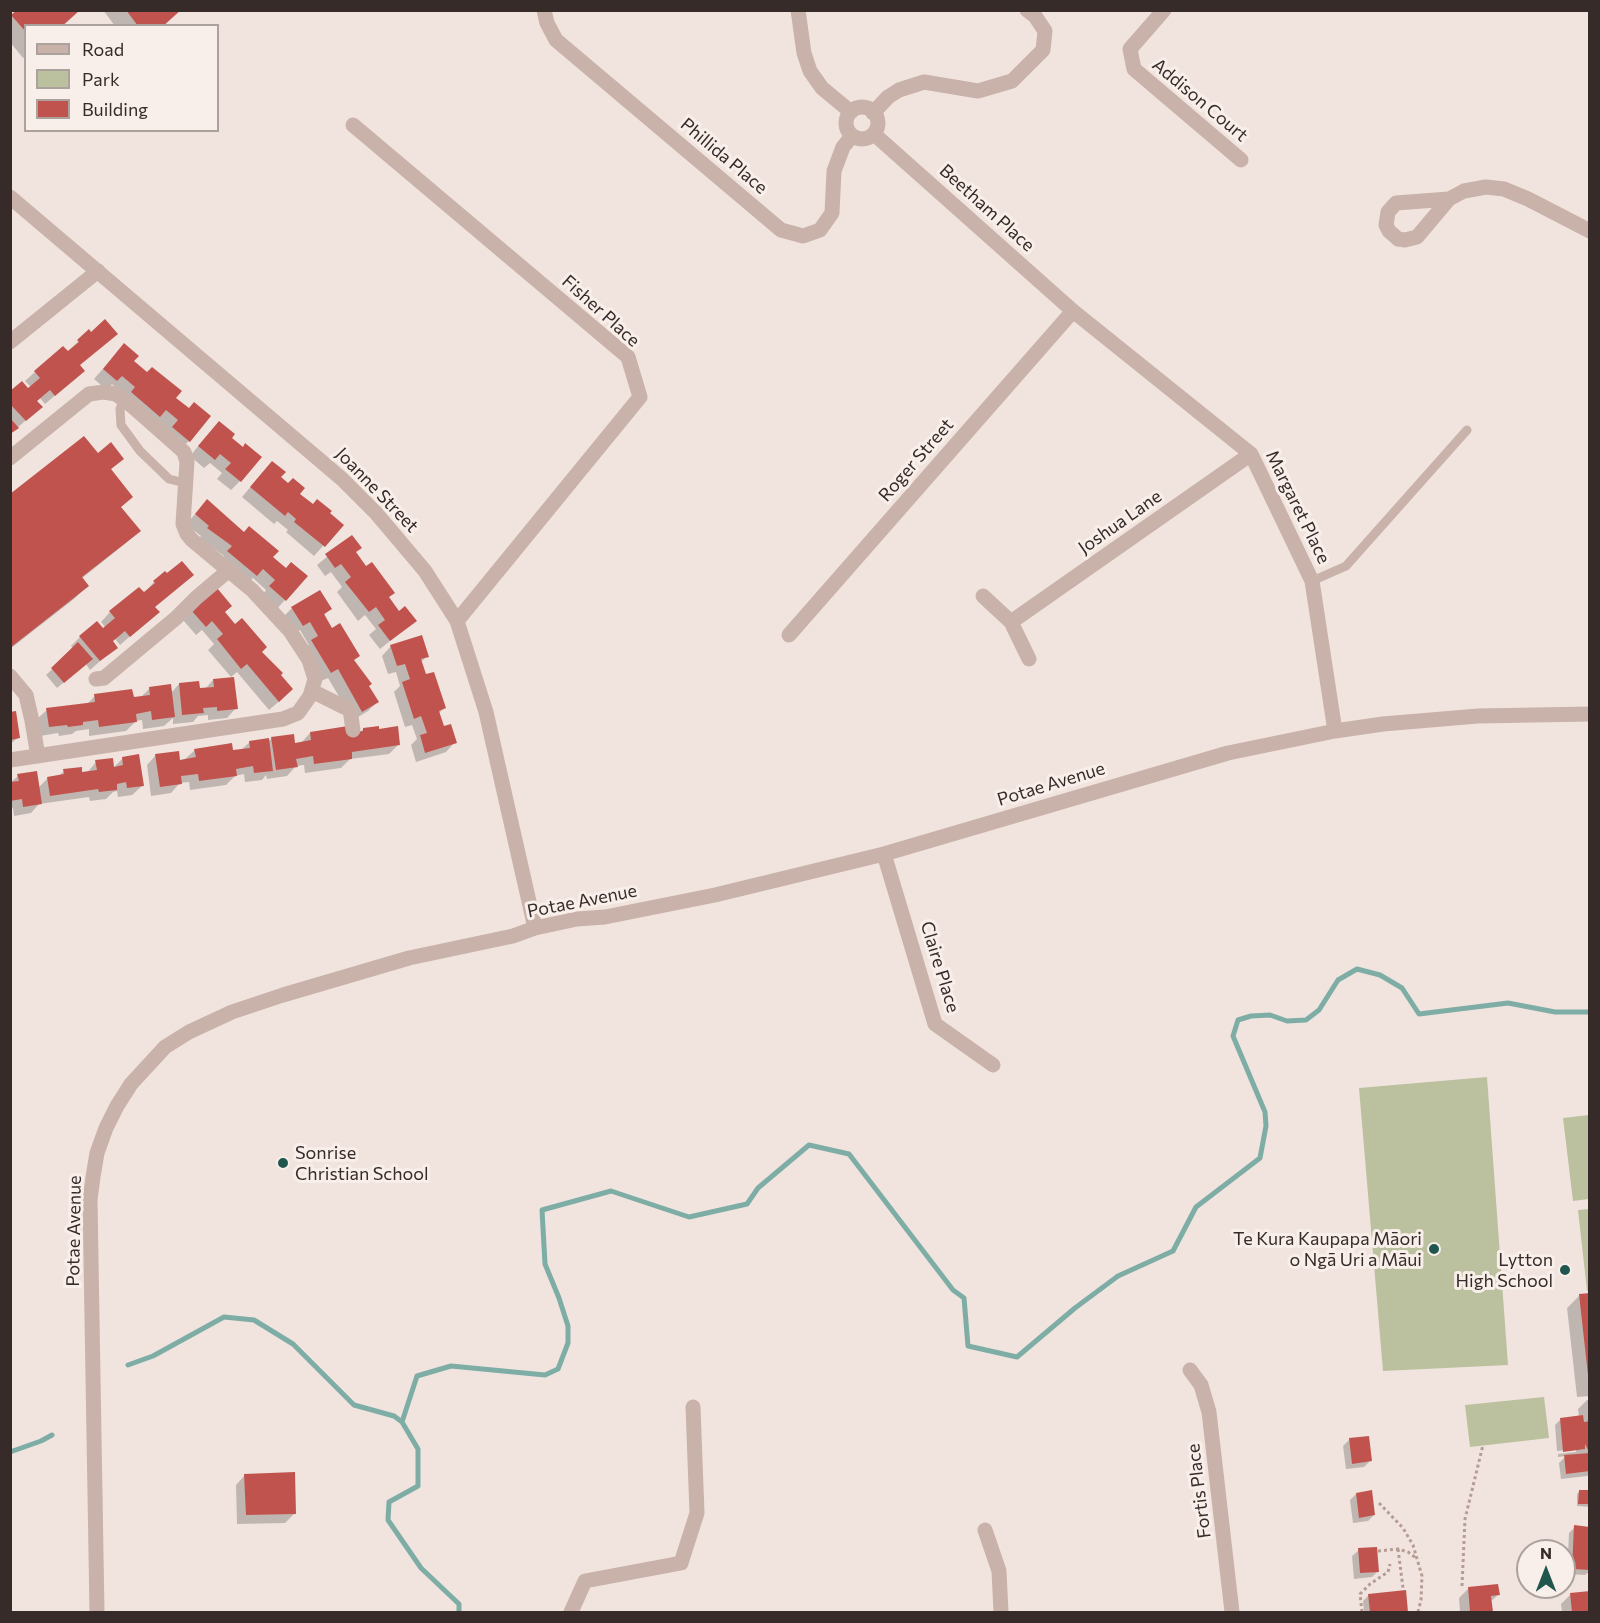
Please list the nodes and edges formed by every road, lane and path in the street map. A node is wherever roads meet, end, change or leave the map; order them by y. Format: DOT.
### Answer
graph roads {
  1 [pos="544,10"];
  2 [pos="798,10"];
  3 [pos="1028,10"];
  4 [pos="1164,10"];
  5 [pos="851,112"];
  6 [pos="873,112"];
  7 [pos="353,125"];
  8 [pos="874,134"];
  9 [pos="852,136"];
  10 [pos="1241,160"];
  11 [pos="10,197"];
  12 [pos="1449,199"];
  13 [pos="1590,231"];
  14 [pos="98,271"];
  15 [pos="1073,311"];
  16 [pos="10,342"];
  17 [pos="123,399"];
  18 [pos="1467,430"];
  19 [pos="1251,454"];
  20 [pos="10,458"];
  21 [pos="185,483"];
  22 [pos="229,570"];
  23 [pos="1312,581"];
  24 [pos="983,596"];
  25 [pos="457,621"];
  26 [pos="1011,622"];
  27 [pos="789,635"];
  28 [pos="1029,659"];
  29 [pos="10,676"];
  30 [pos="96,679"];
  31 [pos="312,691"];
  32 [pos="1590,714"];
  33 [pos="353,730"];
  34 [pos="1335,731"];
  35 [pos="38,756"];
  36 [pos="10,760"];
  37 [pos="884,854"];
  38 [pos="535,928"];
  39 [pos="993,1065"];
  40 [pos="1191,1370"];
  41 [pos="693,1407"];
  42 [pos="1483,1445"];
  43 [pos="1379,1503"];
  44 [pos="985,1530"];
  45 [pos="1398,1549"];
  46 [pos="1378,1551"];
  47 [pos="1418,1558"];
  48 [pos="1390,1564"];
  49 [pos="1462,1586"];
  50 [pos="1403,1588"];
  51 [pos="98,1612"];
  52 [pos="571,1612"];
  53 [pos="1001,1612"];
  54 [pos="1232,1612"];
  55 [pos="1362,1612"];
  56 [pos="1418,1612"];
  1 -- 9 [label="street, Phillida Place"];
  2 -- 5 [label="street"];
  3 -- 6 [label="street"];
  4 -- 10 [label="street, Addison Court"];
  5 -- 6 [label="street"];
  5 -- 9 [label="street"];
  6 -- 8 [label="street"];
  7 -- 25 [label="street, Fisher Place"];
  8 -- 9 [label="street"];
  8 -- 15 [label="street, Beetham Place"];
  11 -- 14 [label="street, Joanne Street"];
  12 -- 13 [label="street"];
  14 -- 16 [label="street"];
  14 -- 25 [label="street, Joanne Street"];
  15 -- 19 [label="street, Margaret Place"];
  15 -- 27 [label="street, Roger Street"];
  17 -- 20 [label="street"];
  17 -- 21 [label="street"];
  17 -- 21 [label="lane"];
  18 -- 23 [label="lane"];
  19 -- 23 [label="street, Margaret Place"];
  19 -- 26 [label="street, Joshua Lane"];
  21 -- 22 [label="street"];
  22 -- 30 [label="street"];
  22 -- 31 [label="street"];
  23 -- 34 [label="street, Margaret Place"];
  24 -- 26 [label="street"];
  25 -- 38 [label="street, Joanne Street"];
  26 -- 28 [label="street"];
  29 -- 35 [label="street"];
  31 -- 33 [label="street"];
  31 -- 35 [label="street"];
  32 -- 34 [label="street, Potae Avenue"];
  34 -- 37 [label="street, Potae Avenue"];
  35 -- 36 [label="street"];
  37 -- 38 [label="street, Potae Avenue"];
  37 -- 39 [label="street, Claire Place"];
  38 -- 51 [label="street, Potae Avenue"];
  40 -- 54 [label="street, Fortis Place"];
  41 -- 52 [label="street"];
  42 -- 49 [label="path"];
  43 -- 47 [label="path"];
  44 -- 53 [label="street"];
  45 -- 46 [label="path"];
  45 -- 47 [label="path"];
  45 -- 50 [label="path"];
  47 -- 56 [label="path"];
  48 -- 55 [label="path"];
}
